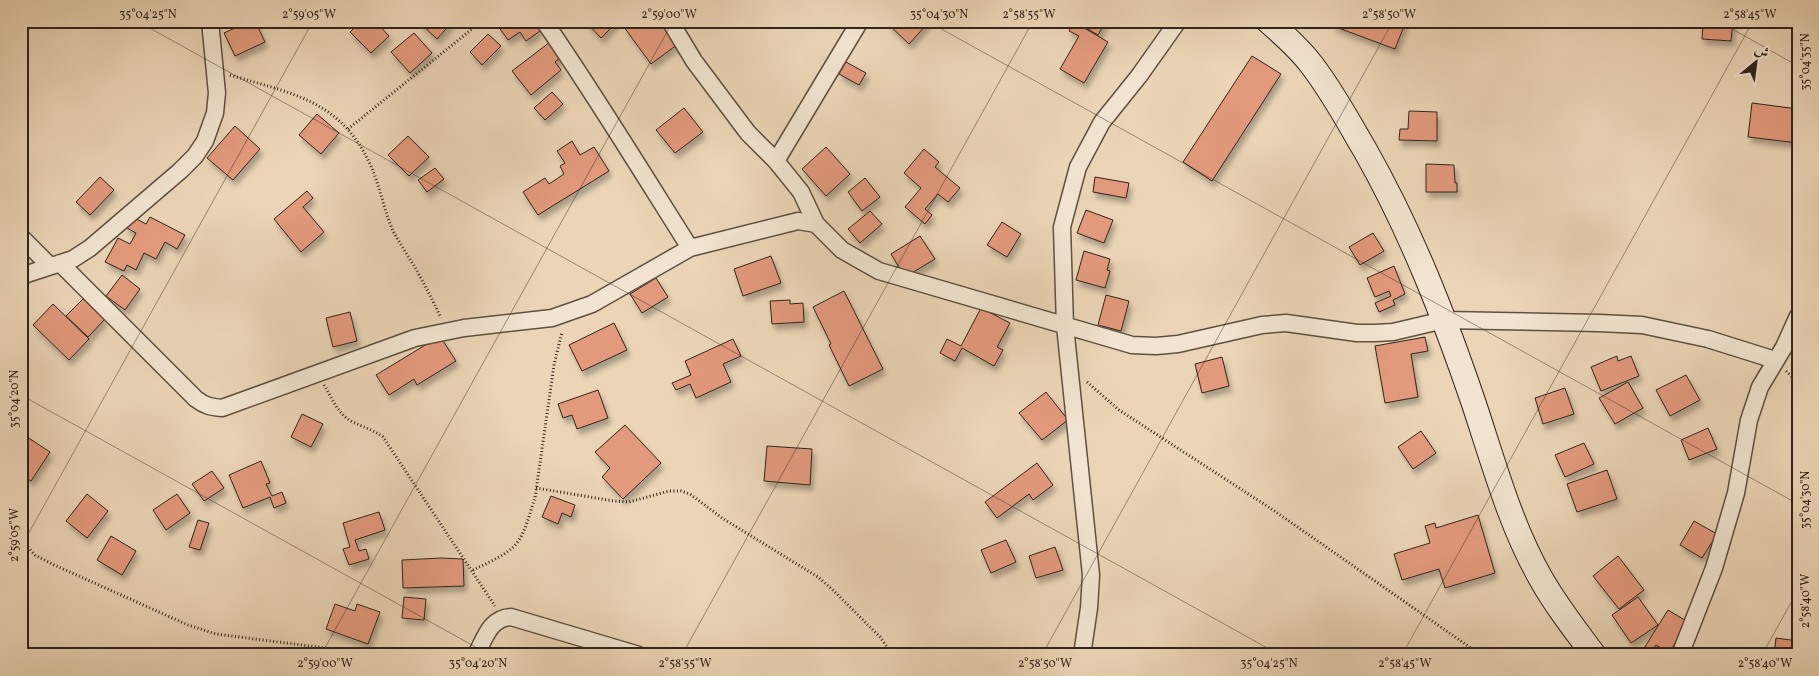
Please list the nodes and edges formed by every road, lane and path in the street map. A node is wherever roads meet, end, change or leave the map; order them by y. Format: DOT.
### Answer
graph roads {
  1 [pos="210,21"];
  2 [pos="482,21"];
  3 [pos="544,21"];
  4 [pos="670,21"];
  5 [pos="860,21"];
  6 [pos="1178,21"];
  7 [pos="1268,21"];
  8 [pos="215,70"];
  9 [pos="348,129"];
  10 [pos="776,161"];
  11 [pos="816,224"];
  12 [pos="21,237"];
  13 [pos="690,248"];
  14 [pos="55,265"];
  15 [pos="21,276"];
  16 [pos="567,314"];
  17 [pos="1798,316"];
  18 [pos="1444,320"];
  19 [pos="1065,326"];
  20 [pos="446,331"];
  21 [pos="1775,360"];
  22 [pos="1069,366"];
  23 [pos="318,374"];
  24 [pos="536,488"];
  25 [pos="21,539"];
  26 [pos="473,570"];
  27 [pos="502,618"];
  28 [pos="380,655"];
  29 [pos="476,655"];
  30 [pos="639,655"];
  31 [pos="893,655"];
  32 [pos="1082,655"];
  33 [pos="1481,655"];
  34 [pos="1594,655"];
  35 [pos="1680,655"];
  1 -- 8 [label="street"];
  2 -- 9 [label="path"];
  3 -- 13 [label="street"];
  4 -- 10 [label="street"];
  5 -- 10 [label="street"];
  6 -- 19 [label="street"];
  7 -- 18 [label="street"];
  8 -- 9 [label="path"];
  8 -- 14 [label="street"];
  9 -- 20 [label="path"];
  10 -- 11 [label="street"];
  11 -- 13 [label="street"];
  11 -- 19 [label="street"];
  12 -- 14 [label="street"];
  13 -- 16 [label="street"];
  14 -- 15 [label="street"];
  14 -- 23 [label="street"];
  16 -- 20 [label="street"];
  16 -- 24 [label="path"];
  17 -- 21 [label="street"];
  18 -- 19 [label="street"];
  18 -- 21 [label="street"];
  18 -- 34 [label="street"];
  19 -- 22 [label="street"];
  20 -- 23 [label="street"];
  21 -- 35 [label="street"];
  22 -- 32 [label="street"];
  22 -- 33 [label="path"];
  23 -- 26 [label="path"];
  24 -- 26 [label="path"];
  24 -- 31 [label="path"];
  25 -- 28 [label="path"];
  26 -- 27 [label="path"];
  27 -- 29 [label="street"];
  27 -- 30 [label="street"];
}
